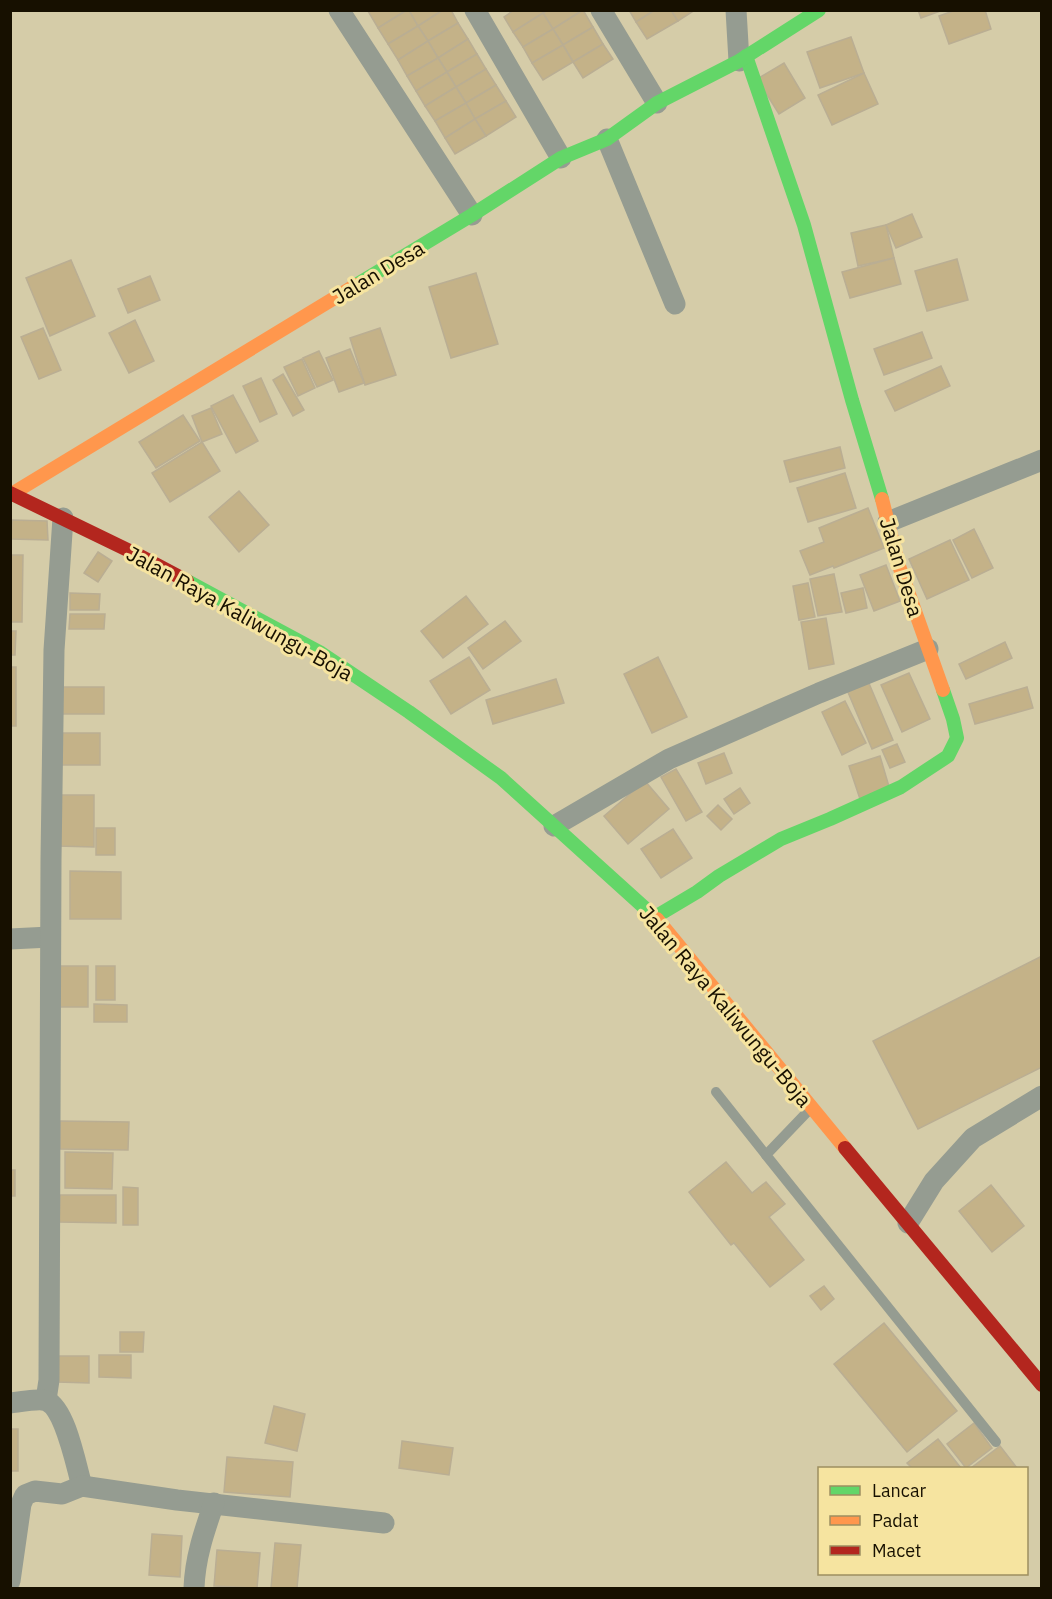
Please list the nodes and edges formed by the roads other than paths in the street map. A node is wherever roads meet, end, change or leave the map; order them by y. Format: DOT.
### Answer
graph roads {
  1 [pos="339,10"];
  2 [pos="475,10"];
  3 [pos="601,10"];
  4 [pos="736,10"];
  5 [pos="819,10"];
  6 [pos="743,58"];
  7 [pos="657,103"];
  8 [pos="607,139"];
  9 [pos="561,158"];
  10 [pos="472,215"];
  11 [pos="675,303"];
  12 [pos="1041,460"];
  13 [pos="11,494"];
  14 [pos="63,518"];
  15 [pos="888,522"];
  16 [pos="928,649"];
  17 [pos="554,826"];
  18 [pos="655,917"];
  19 [pos="50,937"];
  20 [pos="10,939"];
  21 [pos="716,1092"];
  22 [pos="1041,1095"];
  23 [pos="812,1108"];
  24 [pos="766,1155"];
  25 [pos="908,1223"];
  26 [pos="1041,1385"];
  27 [pos="46,1400"];
  28 [pos="10,1403"];
  29 [pos="996,1442"];
  30 [pos="82,1486"];
  31 [pos="214,1503"];
  32 [pos="384,1523"];
  33 [pos="10,1581"];
  34 [pos="194,1588"];
  1 -- 10 [label="street"];
  2 -- 9 [label="street"];
  3 -- 7 [label="street"];
  4 -- 6 [label="street"];
  5 -- 6 [label="street, Jalan Desa"];
  6 -- 7 [label="street, Jalan Desa"];
  6 -- 15 [label="street, Jalan Desa"];
  7 -- 8 [label="street, Jalan Desa"];
  8 -- 9 [label="street, Jalan Desa"];
  8 -- 11 [label="street"];
  9 -- 10 [label="street, Jalan Desa"];
  10 -- 13 [label="street, Jalan Desa"];
  12 -- 15 [label="street"];
  13 -- 14 [label="street, Jalan Raya Kaliwungu-Boja"];
  14 -- 17 [label="street, Jalan Raya Kaliwungu-Boja"];
  14 -- 19 [label="street"];
  15 -- 16 [label="street, Jalan Desa"];
  16 -- 17 [label="street"];
  16 -- 18 [label="street, Jalan Desa"];
  17 -- 18 [label="street, Jalan Raya Kaliwungu-Boja"];
  18 -- 23 [label="street, Jalan Raya Kaliwungu-Boja"];
  19 -- 20 [label="street"];
  19 -- 27 [label="street"];
  21 -- 24 [label="lane"];
  22 -- 25 [label="street"];
  23 -- 24 [label="lane"];
  23 -- 25 [label="street, Jalan Raya Kaliwungu-Boja"];
  24 -- 29 [label="lane"];
  25 -- 26 [label="street, Jalan Raya Kaliwungu-Boja"];
  27 -- 28 [label="street"];
  27 -- 30 [label="street"];
  30 -- 31 [label="street"];
  30 -- 33 [label="street"];
  31 -- 32 [label="street"];
  31 -- 34 [label="street"];
}
